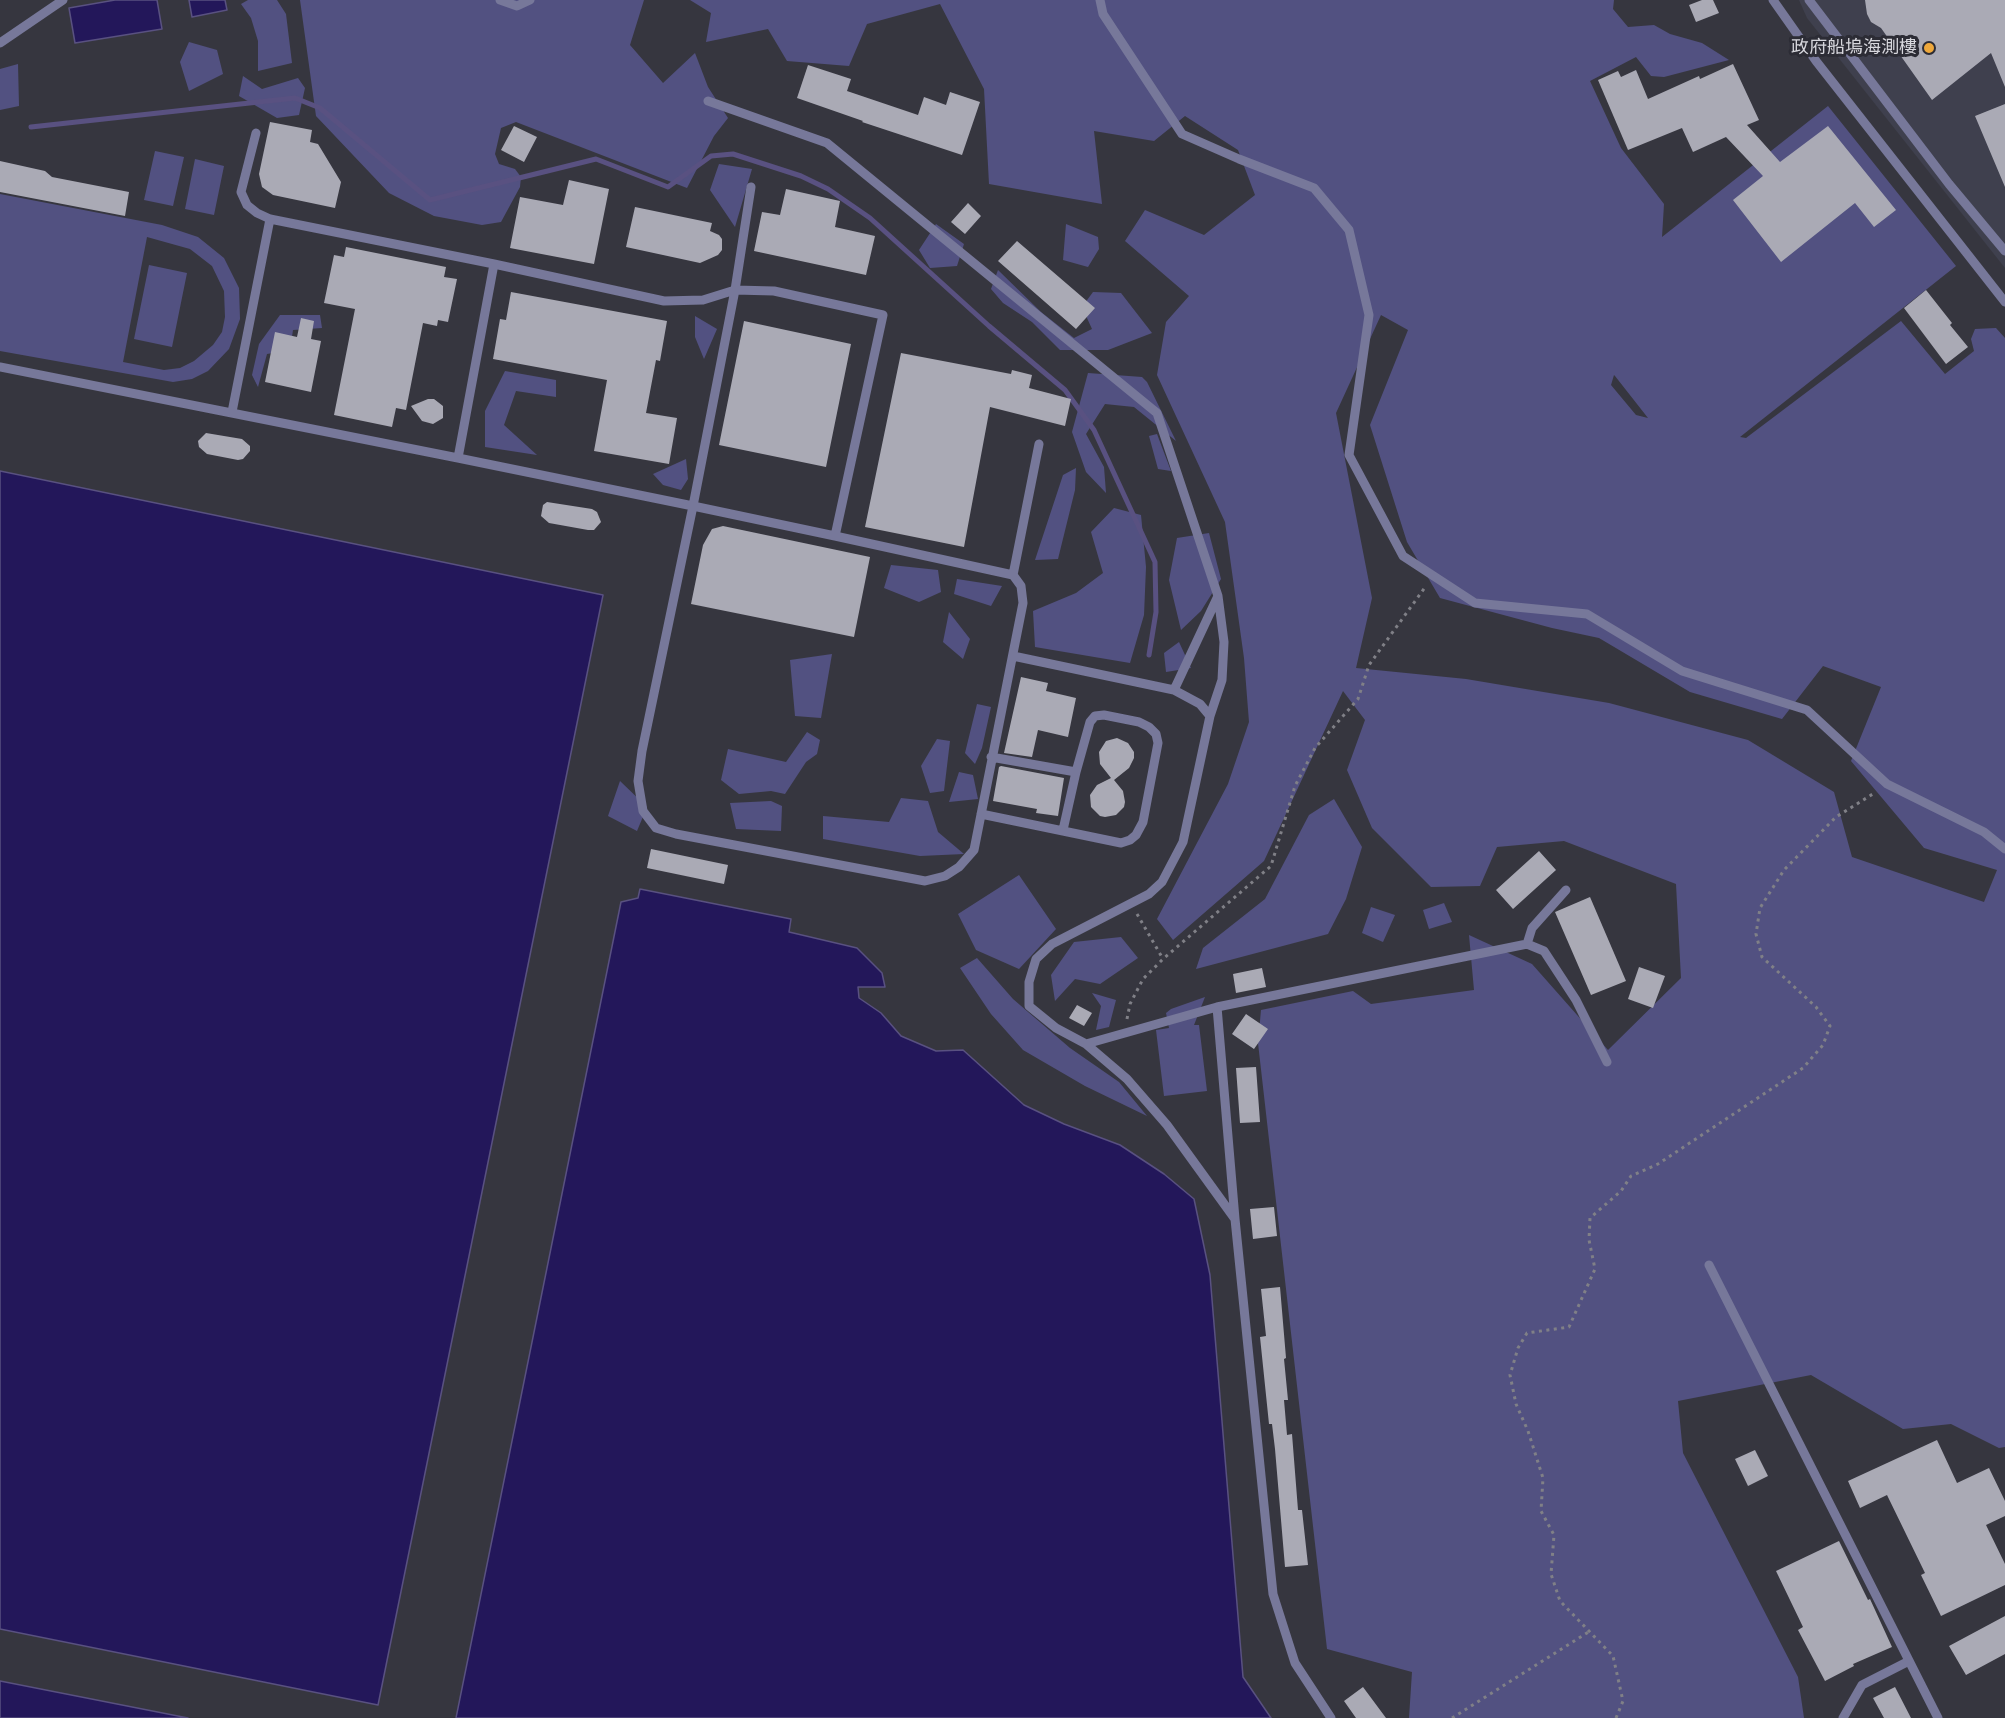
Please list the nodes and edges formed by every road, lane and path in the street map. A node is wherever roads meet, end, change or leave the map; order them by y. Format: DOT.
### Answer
graph roads {
  1 [pos="63,0"];
  2 [pos="500,0"];
  3 [pos="530,0"];
  4 [pos="1100,0"];
  5 [pos="1773,0"];
  6 [pos="1809,0"];
  7 [pos="0,43"];
  8 [pos="708,100"];
  9 [pos="256,133"];
  10 [pos="751,187"];
  11 [pos="270,219"];
  12 [pos="2005,251"];
  13 [pos="494,264"];
  14 [pos="735,290"];
  15 [pos="2005,302"];
  16 [pos="0,367"];
  17 [pos="232,412"];
  18 [pos="1039,444"];
  19 [pos="458,458"];
  20 [pos="693,506"];
  21 [pos="835,536"];
  22 [pos="1013,575"];
  23 [pos="1433,576"];
  24 [pos="1218,596"];
  25 [pos="1013,656"];
  26 [pos="1174,690"];
  27 [pos="1210,716"];
  28 [pos="991,757"];
  29 [pos="1076,772"];
  30 [pos="1887,784"];
  31 [pos="981,814"];
  32 [pos="1063,830"];
  33 [pos="2005,849"];
  34 [pos="1566,890"];
  35 [pos="1132,904"];
  36 [pos="1527,944"];
  37 [pos="1163,959"];
  38 [pos="1217,1007"];
  39 [pos="1124,1033"];
  40 [pos="1086,1044"];
  41 [pos="1607,1062"];
  42 [pos="1235,1219"];
  43 [pos="1709,1266"];
  44 [pos="1590,1631"];
  45 [pos="1909,1661"];
  46 [pos="1331,1718"];
  47 [pos="1452,1718"];
  48 [pos="1616,1718"];
  49 [pos="1843,1718"];
  50 [pos="1938,1718"];
  1 -- 7 [label="lane"];
  2 -- 3 [label="lane"];
  4 -- 23 [label="lane"];
  5 -- 15 [label="lane"];
  6 -- 12 [label="lane"];
  8 -- 24 [label="lane"];
  9 -- 11 [label="lane"];
  10 -- 14 [label="lane"];
  11 -- 13 [label="lane"];
  11 -- 17 [label="lane"];
  13 -- 14 [label="lane"];
  13 -- 19 [label="lane"];
  14 -- 20 [label="lane"];
  14 -- 21 [label="lane"];
  16 -- 17 [label="lane"];
  17 -- 19 [label="lane"];
  18 -- 22 [label="lane"];
  19 -- 20 [label="lane"];
  20 -- 21 [label="lane"];
  20 -- 31 [label="lane"];
  21 -- 22 [label="lane"];
  22 -- 25 [label="lane"];
  23 -- 30 [label="lane"];
  23 -- 37 [label="path"];
  24 -- 26 [label="lane"];
  24 -- 27 [label="lane"];
  25 -- 26 [label="lane"];
  25 -- 28 [label="lane"];
  26 -- 27 [label="lane"];
  27 -- 35 [label="lane"];
  28 -- 29 [label="lane"];
  28 -- 31 [label="lane"];
  29 -- 32 [label="lane"];
  29 -- 32 [label="lane"];
  30 -- 33 [label="lane"];
  30 -- 44 [label="path"];
  31 -- 32 [label="lane"];
  34 -- 36 [label="lane"];
  35 -- 37 [label="path"];
  35 -- 40 [label="lane"];
  36 -- 38 [label="lane"];
  36 -- 41 [label="lane"];
  37 -- 39 [label="path"];
  38 -- 39 [label="lane"];
  38 -- 42 [label="lane"];
  39 -- 40 [label="lane"];
  40 -- 42 [label="lane"];
  42 -- 46 [label="lane"];
  43 -- 45 [label="lane"];
  44 -- 47 [label="path"];
  44 -- 48 [label="path"];
  45 -- 49 [label="lane"];
  45 -- 50 [label="lane"];
}
